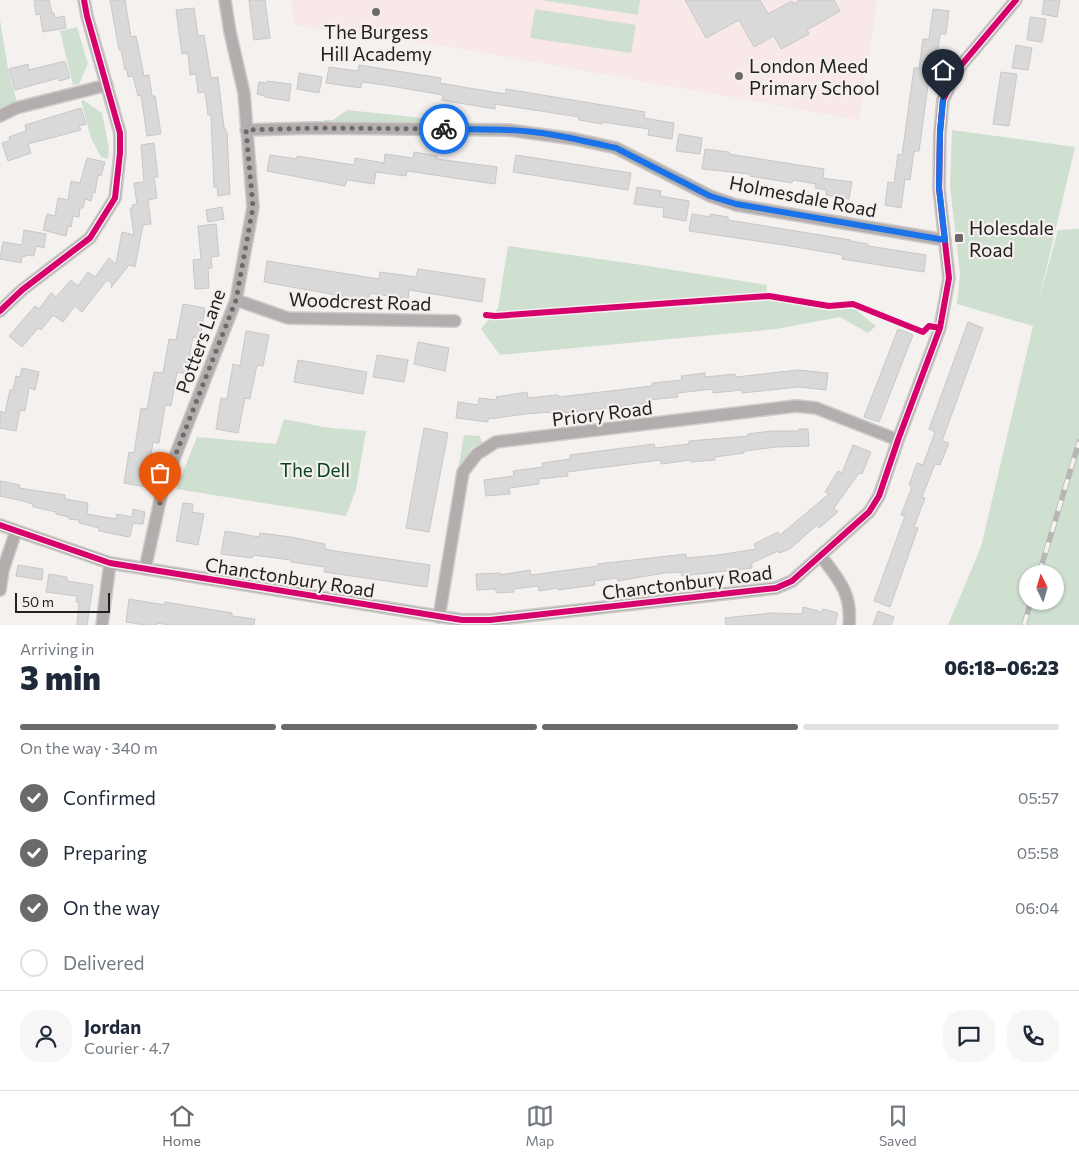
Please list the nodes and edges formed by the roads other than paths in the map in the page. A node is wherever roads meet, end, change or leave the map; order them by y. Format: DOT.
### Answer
graph roads {
  1 [pos="84,0"];
  2 [pos="225,0"];
  3 [pos="1016,0"];
  4 [pos="107,85"];
  5 [pos="0,116"];
  6 [pos="246,130"];
  7 [pos="945,240"];
  8 [pos="236,300"];
  9 [pos="0,311"];
  10 [pos="455,321"];
  11 [pos="898,440"];
  12 [pos="0,525"];
  13 [pos="16,531"];
  14 [pos="822,556"];
  15 [pos="110,563"];
  16 [pos="145,569"];
  17 [pos="0,590"];
  18 [pos="439,617"];
  19 [pos="102,625"];
  20 [pos="849,625"];
  1 -- 4 [label="street"];
  2 -- 6 [label="street, Potters Lane"];
  3 -- 7 [label="street, Chanctonbury Road"];
  4 -- 5 [label="street"];
  4 -- 9 [label="street"];
  6 -- 7 [label="street, Holmesdale Road"];
  6 -- 8 [label="street, Potters Lane"];
  7 -- 11 [label="street, Chanctonbury Road"];
  8 -- 10 [label="street, Woodcrest Road"];
  8 -- 16 [label="street, Potters Lane"];
  11 -- 14 [label="street, Chanctonbury Road"];
  11 -- 18 [label="street, Priory Road"];
  12 -- 13 [label="street, Chanctonbury Road"];
  13 -- 15 [label="street, Chanctonbury Road"];
  13 -- 17 [label="street"];
  14 -- 18 [label="street, Chanctonbury Road"];
  14 -- 20 [label="street"];
  15 -- 16 [label="street, Chanctonbury Road"];
  15 -- 19 [label="street"];
  16 -- 18 [label="street, Chanctonbury Road"];
}
